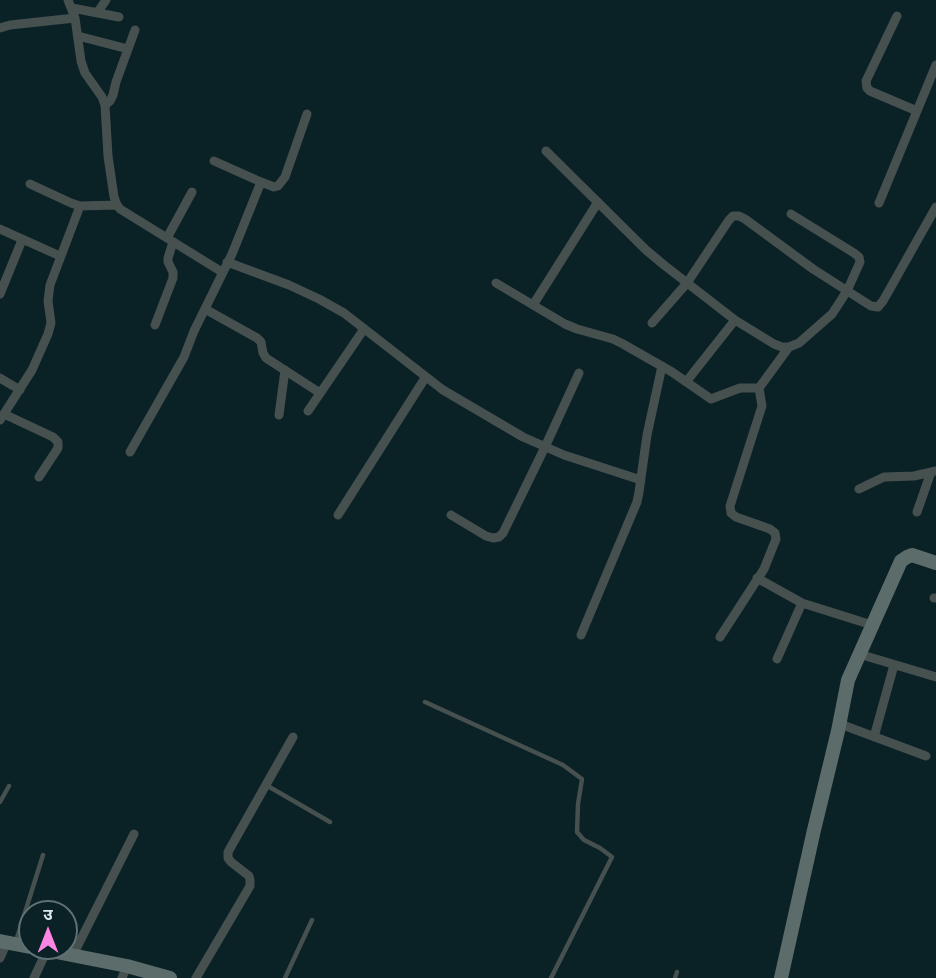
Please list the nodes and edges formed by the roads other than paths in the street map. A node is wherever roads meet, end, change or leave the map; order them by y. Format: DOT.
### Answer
graph roads {
  1 [pos="106,0"];
  2 [pos="70,4"];
  3 [pos="97,13"];
  4 [pos="897,16"];
  5 [pos="119,17"];
  6 [pos="75,18"];
  7 [pos="0,28"];
  8 [pos="135,30"];
  9 [pos="78,36"];
  10 [pos="128,50"];
  11 [pos="936,65"];
  12 [pos="105,105"];
  13 [pos="917,111"];
  14 [pos="307,114"];
  15 [pos="546,151"];
  16 [pos="214,161"];
  17 [pos="261,182"];
  18 [pos="30,183"];
  19 [pos="192,192"];
  20 [pos="598,201"];
  21 [pos="879,203"];
  22 [pos="117,205"];
  23 [pos="80,206"];
  24 [pos="936,207"];
  25 [pos="791,214"];
  26 [pos="0,229"];
  27 [pos="22,240"];
  28 [pos="170,240"];
  29 [pos="60,256"];
  30 [pos="227,262"];
  31 [pos="222,272"];
  32 [pos="496,283"];
  33 [pos="687,283"];
  34 [pos="847,291"];
  35 [pos="0,294"];
  36 [pos="533,305"];
  37 [pos="205,309"];
  38 [pos="735,320"];
  39 [pos="652,323"];
  40 [pos="154,325"];
  41 [pos="364,329"];
  42 [pos="789,347"];
  43 [pos="662,366"];
  44 [pos="285,370"];
  45 [pos="579,373"];
  46 [pos="0,378"];
  47 [pos="425,378"];
  48 [pos="686,382"];
  49 [pos="759,388"];
  50 [pos="20,390"];
  51 [pos="320,393"];
  52 [pos="308,411"];
  53 [pos="279,415"];
  54 [pos="2,417"];
  55 [pos="544,447"];
  56 [pos="130,452"];
  57 [pos="934,472"];
  58 [pos="39,477"];
  59 [pos="641,480"];
  60 [pos="859,489"];
  61 [pos="917,512"];
  62 [pos="339,515"];
  63 [pos="451,515"];
  64 [pos="935,560"];
  65 [pos="757,578"];
  66 [pos="802,603"];
  67 [pos="872,625"];
  68 [pos="581,636"];
  69 [pos="720,637"];
  70 [pos="859,654"];
  71 [pos="777,659"];
  72 [pos="894,664"];
  73 [pos="936,677"];
  74 [pos="426,702"];
  75 [pos="840,724"];
  76 [pos="293,737"];
  77 [pos="874,737"];
  78 [pos="926,756"];
  79 [pos="266,785"];
  80 [pos="9,786"];
  81 [pos="0,802"];
  82 [pos="330,822"];
  83 [pos="134,834"];
  84 [pos="43,855"];
  85 [pos="312,920"];
  86 [pos="7,942"];
  87 [pos="78,946"];
  88 [pos="0,958"];
  89 [pos="78,958"];
  90 [pos="38,960"];
  91 [pos="125,972"];
  92 [pos="677,972"];
  93 [pos="34,978"];
  94 [pos="170,978"];
  95 [pos="196,978"];
  96 [pos="285,978"];
  97 [pos="551,978"];
  98 [pos="675,978"];
  99 [pos="781,978"];
  1 -- 3 [label="street"];
  2 -- 3 [label="street"];
  2 -- 6 [label="street"];
  3 -- 5 [label="street"];
  4 -- 13 [label="street"];
  6 -- 7 [label="street"];
  6 -- 9 [label="street"];
  8 -- 10 [label="street"];
  9 -- 10 [label="street"];
  9 -- 12 [label="street"];
  10 -- 12 [label="street"];
  11 -- 13 [label="street"];
  12 -- 22 [label="street"];
  13 -- 21 [label="street"];
  14 -- 17 [label="street"];
  15 -- 20 [label="street"];
  16 -- 17 [label="street"];
  17 -- 30 [label="street"];
  18 -- 23 [label="street"];
  19 -- 28 [label="street"];
  20 -- 33 [label="street"];
  20 -- 36 [label="street"];
  22 -- 23 [label="street"];
  22 -- 28 [label="street"];
  23 -- 29 [label="street"];
  24 -- 34 [label="street"];
  25 -- 34 [label="street"];
  26 -- 27 [label="street"];
  27 -- 29 [label="street"];
  27 -- 35 [label="street"];
  28 -- 31 [label="street"];
  28 -- 40 [label="street"];
  29 -- 50 [label="street"];
  30 -- 31 [label="street"];
  30 -- 41 [label="street"];
  31 -- 37 [label="street"];
  32 -- 36 [label="street"];
  33 -- 34 [label="street"];
  33 -- 38 [label="street"];
  33 -- 39 [label="street"];
  34 -- 42 [label="street"];
  36 -- 43 [label="street"];
  37 -- 44 [label="street"];
  37 -- 56 [label="street"];
  38 -- 42 [label="street"];
  38 -- 48 [label="street"];
  41 -- 47 [label="street"];
  41 -- 51 [label="street"];
  42 -- 49 [label="street"];
  43 -- 48 [label="street"];
  43 -- 59 [label="street"];
  44 -- 51 [label="street"];
  44 -- 53 [label="street"];
  45 -- 55 [label="street"];
  46 -- 50 [label="street"];
  47 -- 55 [label="street"];
  47 -- 62 [label="street"];
  48 -- 49 [label="street"];
  49 -- 65 [label="street"];
  50 -- 54 [label="street"];
  51 -- 52 [label="street"];
  54 -- 58 [label="street"];
  55 -- 59 [label="street"];
  55 -- 63 [label="street"];
  57 -- 60 [label="street"];
  57 -- 61 [label="street"];
  59 -- 68 [label="street"];
  64 -- 67 [label="street"];
  65 -- 66 [label="street"];
  65 -- 69 [label="street"];
  66 -- 67 [label="street"];
  66 -- 71 [label="street"];
  67 -- 70 [label="street"];
  70 -- 72 [label="street"];
  70 -- 75 [label="street"];
  72 -- 73 [label="street"];
  72 -- 77 [label="street"];
  74 -- 97 [label="lane"];
  75 -- 77 [label="street"];
  75 -- 99 [label="street"];
  76 -- 79 [label="street"];
  77 -- 78 [label="street"];
  79 -- 82 [label="lane"];
  79 -- 95 [label="street"];
  80 -- 81 [label="lane"];
  83 -- 87 [label="street"];
  84 -- 86 [label="lane"];
  85 -- 96 [label="lane"];
  86 -- 88 [label="street"];
  89 -- 91 [label="street"];
  90 -- 93 [label="street"];
  91 -- 94 [label="street"];
  92 -- 98 [label="lane"];
}
